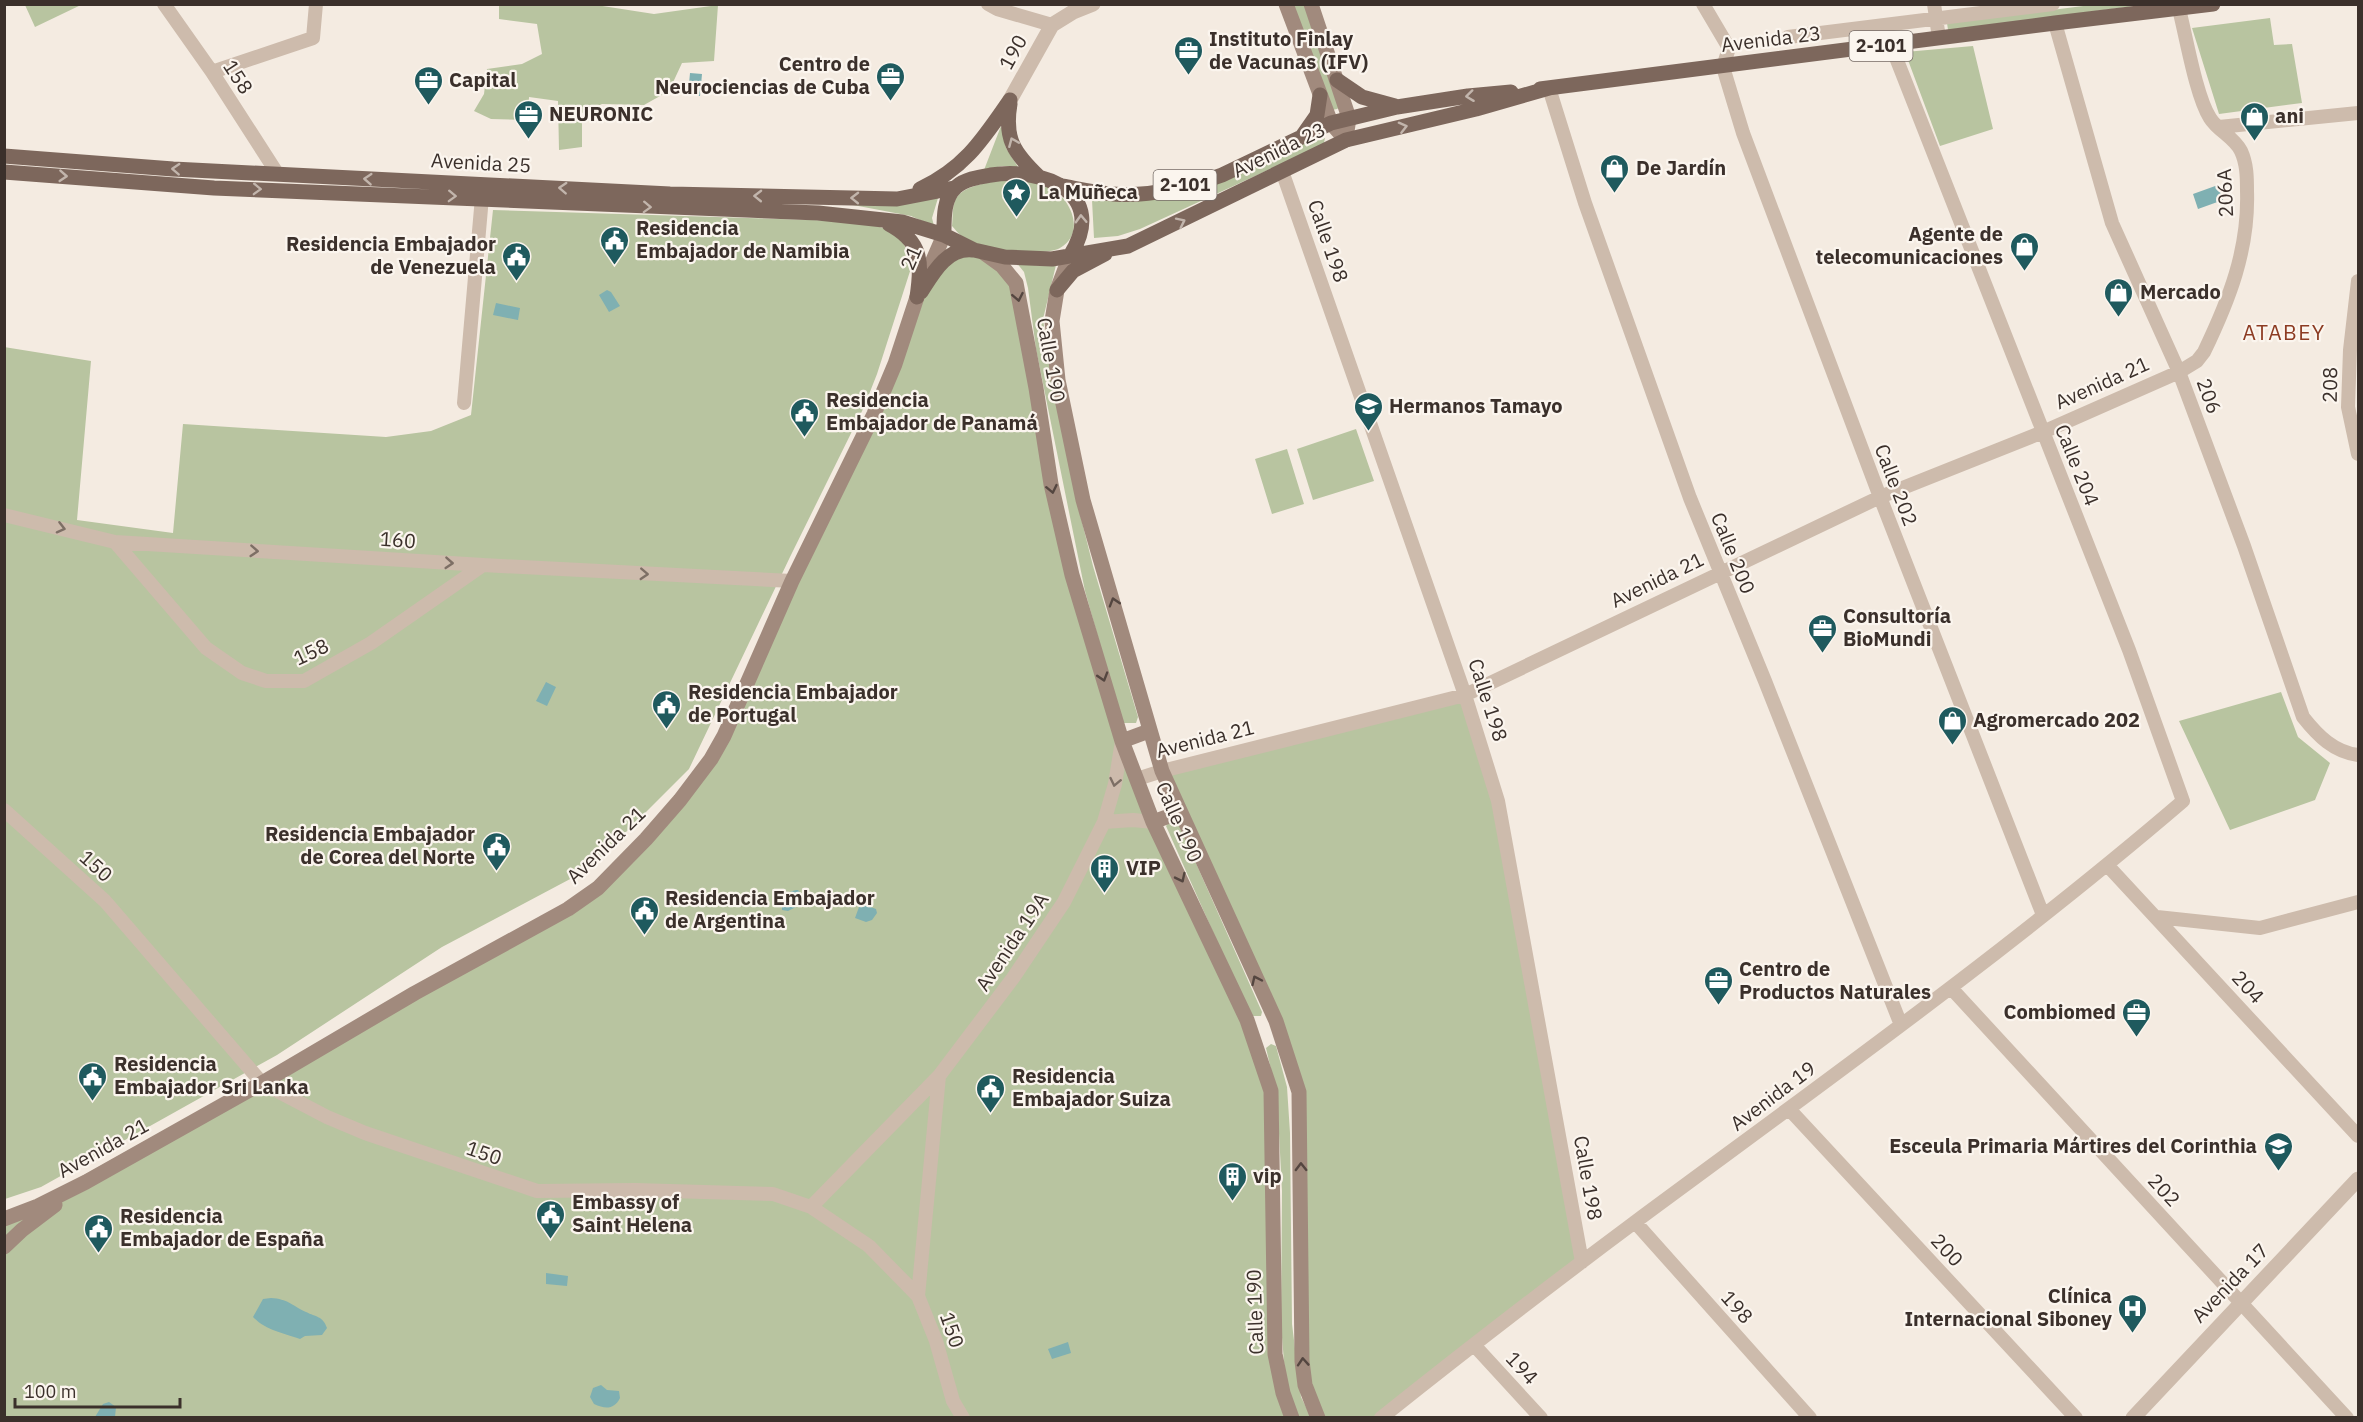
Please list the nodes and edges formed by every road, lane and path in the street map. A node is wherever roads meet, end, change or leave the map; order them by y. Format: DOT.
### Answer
graph roads {
  1 [pos="164,4"];
  2 [pos="316,4"];
  3 [pos="988,4"];
  4 [pos="1093,4"];
  5 [pos="1286,4"];
  6 [pos="1311,4"];
  7 [pos="1703,4"];
  8 [pos="2053,4"];
  9 [pos="2213,4"];
  10 [pos="2180,9"];
  11 [pos="1936,11"];
  12 [pos="2055,23"];
  13 [pos="1052,25"];
  14 [pos="1788,37"];
  15 [pos="1939,38"];
  16 [pos="1891,45"];
  17 [pos="1723,67"];
  18 [pos="212,72"];
  19 [pos="1337,80"];
  20 [pos="1549,88"];
  21 [pos="1320,96"];
  22 [pos="1010,100"];
  23 [pos="1397,107"];
  24 [pos="2358,113"];
  25 [pos="1349,118"];
  26 [pos="1331,123"];
  27 [pos="2218,127"];
  28 [pos="1299,139"];
  29 [pos="1346,140"];
  30 [pos="4,156"];
  31 [pos="1282,171"];
  32 [pos="4,172"];
  33 [pos="277,173"];
  34 [pos="1039,177"];
  35 [pos="961,184"];
  36 [pos="1063,186"];
  37 [pos="482,197"];
  38 [pos="897,199"];
  39 [pos="876,218"];
  40 [pos="944,235"];
  41 [pos="1128,246"];
  42 [pos="979,251"];
  43 [pos="1070,256"];
  44 [pos="2358,281"];
  45 [pos="1057,290"];
  46 [pos="917,297"];
  47 [pos="2179,372"];
  48 [pos="464,403"];
  49 [pos="2043,432"];
  50 [pos="2358,454"];
  51 [pos="1880,497"];
  52 [pos="4,515"];
  53 [pos="115,542"];
  54 [pos="483,565"];
  55 [pos="1719,573"];
  56 [pos="792,581"];
  57 [pos="1465,695"];
  58 [pos="1149,730"];
  59 [pos="1122,741"];
  60 [pos="2358,755"];
  61 [pos="1162,771"];
  62 [pos="1137,779"];
  63 [pos="2183,801"];
  64 [pos="4,810"];
  65 [pos="1180,812"];
  66 [pos="1104,822"];
  67 [pos="1153,822"];
  68 [pos="2108,866"];
  69 [pos="2358,902"];
  70 [pos="2043,915"];
  71 [pos="2157,917"];
  72 [pos="1952,988"];
  73 [pos="1276,1021"];
  74 [pos="1901,1025"];
  75 [pos="1251,1033"];
  76 [pos="939,1076"];
  77 [pos="262,1083"];
  78 [pos="1789,1109"];
  79 [pos="2358,1136"];
  80 [pos="2358,1179"];
  81 [pos="86,1182"];
  82 [pos="811,1207"];
  83 [pos="4,1219"];
  84 [pos="1635,1222"];
  85 [pos="4,1247"];
  86 [pos="1582,1262"];
  87 [pos="918,1296"];
  88 [pos="2241,1302"];
  89 [pos="1474,1345"];
  90 [pos="963,1418"];
  91 [pos="1292,1418"];
  92 [pos="1318,1418"];
  93 [pos="1381,1418"];
  94 [pos="1541,1418"];
  95 [pos="1810,1418"];
  96 [pos="2076,1418"];
  97 [pos="2133,1418"];
  98 [pos="2347,1418"];
  1 -- 18 [label="street, 158"];
  2 -- 18 [label="street"];
  3 -- 13 [label="street"];
  4 -- 13 [label="street"];
  5 -- 21 [label="main road"];
  6 -- 19 [label="main road"];
  7 -- 17 [label="street"];
  8 -- 11 [label="street"];
  9 -- 10 [label="main road, Avenida 23 / 2-101"];
  10 -- 12 [label="main road, Avenida 23 / 2-101"];
  10 -- 27 [label="street, 206A"];
  11 -- 14 [label="street"];
  11 -- 15 [label="street"];
  12 -- 15 [label="main road, Avenida 23 / 2-101"];
  12 -- 47 [label="street, 206"];
  13 -- 22 [label="street, 190"];
  15 -- 16 [label="main road, Avenida 23 / 2-101"];
  16 -- 17 [label="main road, Avenida 23 / 2-101"];
  16 -- 49 [label="street, Calle 204"];
  17 -- 20 [label="main road, Avenida 23 / 2-101"];
  17 -- 51 [label="street, Calle 202"];
  18 -- 33 [label="street, 158"];
  19 -- 23 [label="main road"];
  19 -- 25 [label="main road"];
  20 -- 23 [label="main road, Avenida 23 / 2-101, one-way"];
  29 -- 20 [label="main road, Avenida 23 / 2-101, one-way"];
  20 -- 55 [label="street, Calle 200"];
  21 -- 26 [label="main road"];
  21 -- 28 [label="main road"];
  34 -- 22 [label="main road, one-way"];
  22 -- 35 [label="main road"];
  22 -- 38 [label="main road"];
  23 -- 25 [label="main road, Avenida 23 / 2-101"];
  24 -- 27 [label="street"];
  25 -- 26 [label="main road, Avenida 23 / 2-101"];
  25 -- 29 [label="main road"];
  26 -- 28 [label="main road, Avenida 23 / 2-101"];
  26 -- 29 [label="main road"];
  27 -- 47 [label="street, 206A"];
  28 -- 36 [label="main road, Avenida 23 / 2-101"];
  29 -- 31 [label="main road, Avenida 23 / 2-101"];
  33 -- 30 [label="main road, Avenida 25, one-way"];
  41 -- 31 [label="main road, Avenida 23 / 2-101, one-way"];
  31 -- 57 [label="street, Calle 198"];
  32 -- 37 [label="main road, Avenida 25, one-way"];
  38 -- 33 [label="main road, Avenida 25, one-way"];
  34 -- 35 [label="main road"];
  34 -- 36 [label="main road"];
  35 -- 38 [label="main road, Avenida 25"];
  35 -- 40 [label="main road"];
  43 -- 36 [label="main road, one-way"];
  37 -- 39 [label="main road, Avenida 25, one-way"];
  37 -- 48 [label="street"];
  39 -- 40 [label="main road, Avenida 25"];
  39 -- 46 [label="main road"];
  40 -- 42 [label="main road"];
  40 -- 46 [label="main road, 21"];
  41 -- 43 [label="main road, Avenida 23 / 2-101"];
  41 -- 45 [label="main road"];
  42 -- 43 [label="main road"];
  42 -- 46 [label="main road"];
  42 -- 59 [label="main road, Calle 190, one-way"];
  43 -- 45 [label="main road, Calle 190"];
  44 -- 50 [label="street, 208"];
  58 -- 45 [label="main road, Calle 190, one-way"];
  46 -- 56 [label="main road, Avenida 21"];
  47 -- 49 [label="street, Avenida 21"];
  47 -- 60 [label="street, 206"];
  49 -- 51 [label="street, Avenida 21"];
  49 -- 63 [label="street, Calle 204"];
  51 -- 55 [label="street, Avenida 21"];
  51 -- 70 [label="street, Calle 202"];
  52 -- 53 [label="street, 160, one-way"];
  53 -- 54 [label="street, 160, one-way"];
  53 -- 54 [label="street, 158"];
  54 -- 56 [label="street, 160, one-way"];
  55 -- 57 [label="street, Avenida 21"];
  55 -- 74 [label="street, Calle 200"];
  56 -- 77 [label="main road, Avenida 21"];
  57 -- 61 [label="street, Avenida 21"];
  57 -- 86 [label="street, Calle 198"];
  58 -- 59 [label="main road"];
  58 -- 61 [label="main road, Calle 190"];
  59 -- 62 [label="main road, Calle 190"];
  59 -- 66 [label="street, Avenida 19A, one-way"];
  61 -- 62 [label="street, Avenida 21"];
  61 -- 65 [label="main road, Calle 190"];
  62 -- 67 [label="main road, Calle 190"];
  63 -- 68 [label="street, Avenida 19"];
  64 -- 77 [label="street, 150"];
  65 -- 67 [label="main road"];
  73 -- 65 [label="main road, Calle 190, one-way"];
  66 -- 67 [label="street"];
  66 -- 76 [label="street, Avenida 19A"];
  67 -- 75 [label="main road, Calle 190, one-way"];
  68 -- 70 [label="street, Avenida 19"];
  68 -- 71 [label="street, 204"];
  69 -- 71 [label="street"];
  70 -- 72 [label="street, Avenida 19"];
  71 -- 79 [label="street, 204"];
  72 -- 74 [label="street, Avenida 19"];
  72 -- 88 [label="street, 202"];
  73 -- 75 [label="main road"];
  92 -- 73 [label="main road, Calle 190, one-way"];
  74 -- 78 [label="street, Avenida 19"];
  75 -- 91 [label="main road, Calle 190"];
  76 -- 82 [label="street, Avenida 19A"];
  76 -- 87 [label="street"];
  77 -- 81 [label="main road, Avenida 21"];
  77 -- 82 [label="street, 150"];
  78 -- 84 [label="street, Avenida 19"];
  78 -- 96 [label="street, 200"];
  80 -- 88 [label="street, Avenida 17"];
  81 -- 83 [label="main road, Avenida 21"];
  81 -- 85 [label="main road"];
  82 -- 87 [label="street, 150"];
  84 -- 86 [label="street, Avenida 19"];
  84 -- 95 [label="street, 198"];
  86 -- 89 [label="street, Avenida 19"];
  87 -- 90 [label="street, 150"];
  88 -- 97 [label="street, Avenida 17"];
  88 -- 98 [label="street, 202"];
  89 -- 93 [label="street, Avenida 19"];
  89 -- 94 [label="street, 194"];
}
